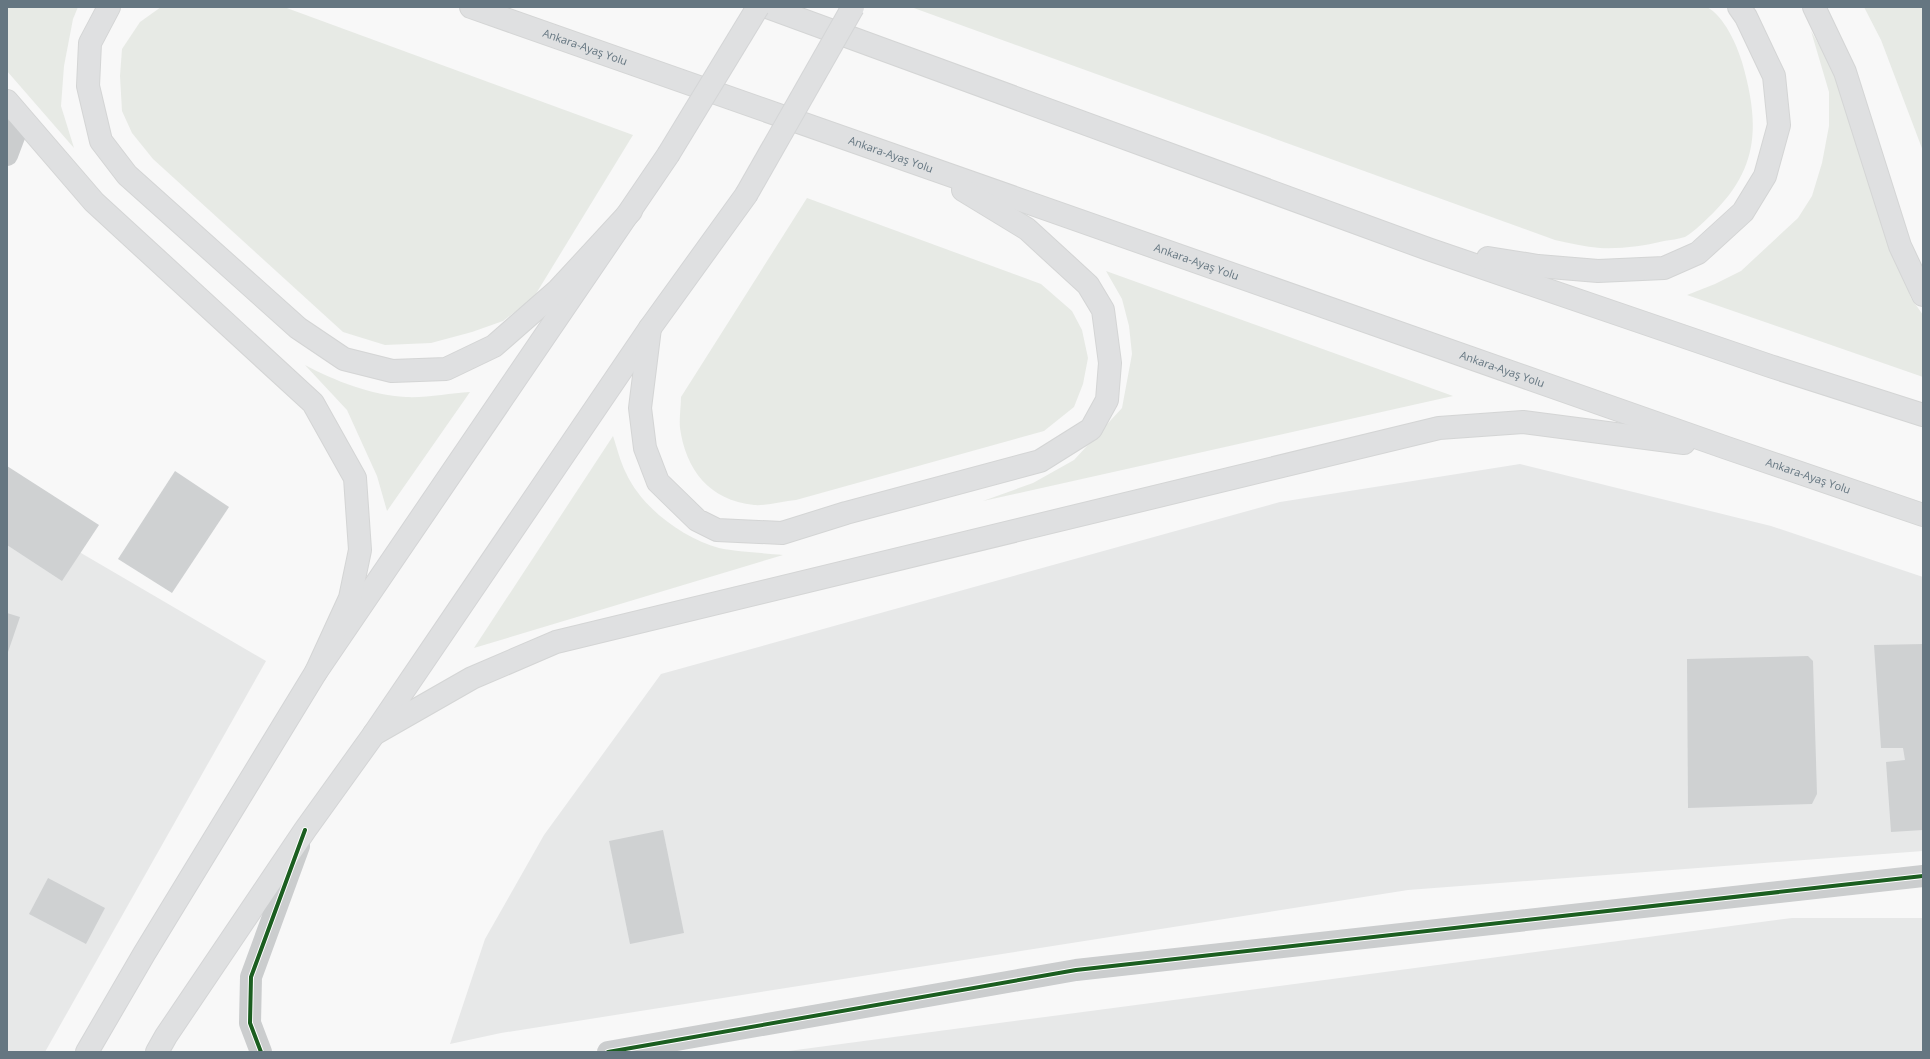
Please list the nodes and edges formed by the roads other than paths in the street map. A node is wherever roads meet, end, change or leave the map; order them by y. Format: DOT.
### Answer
graph roads {
  1 [pos="109,7"];
  2 [pos="471,7"];
  3 [pos="758,7"];
  4 [pos="766,7"];
  5 [pos="853,7"];
  6 [pos="1739,7"];
  7 [pos="1814,7"];
  8 [pos="7,101"];
  9 [pos="21,118"];
  10 [pos="7,155"];
  11 [pos="926,167"];
  12 [pos="631,211"];
  13 [pos="1428,249"];
  14 [pos="1923,295"];
  15 [pos="650,328"];
  16 [pos="1923,415"];
  17 [pos="1727,448"];
  18 [pos="1923,516"];
  19 [pos="316,672"];
  20 [pos="374,734"];
  21 [pos="305,830"];
  22 [pos="1923,876"];
  23 [pos="87,1052"];
  24 [pos="157,1052"];
  25 [pos="261,1052"];
  26 [pos="608,1052"];
  1 -- 12 [label="main road"];
  2 -- 11 [label="main road, Ankara-Ayaş Yolu"];
  3 -- 12 [label="main road, bridge"];
  4 -- 13 [label="main road"];
  5 -- 15 [label="main road, bridge"];
  6 -- 13 [label="main road"];
  7 -- 14 [label="main road"];
  8 -- 9 [label="main road"];
  9 -- 10 [label="street"];
  9 -- 19 [label="main road"];
  11 -- 15 [label="main road"];
  11 -- 17 [label="main road, Ankara-Ayaş Yolu"];
  12 -- 19 [label="main road"];
  13 -- 16 [label="main road"];
  15 -- 20 [label="main road"];
  17 -- 18 [label="main road, Ankara-Ayaş Yolu"];
  17 -- 20 [label="main road"];
  19 -- 23 [label="main road"];
  20 -- 21 [label="main road"];
  21 -- 24 [label="main road"];
  21 -- 25 [label="street"];
  22 -- 26 [label="street"];
}
